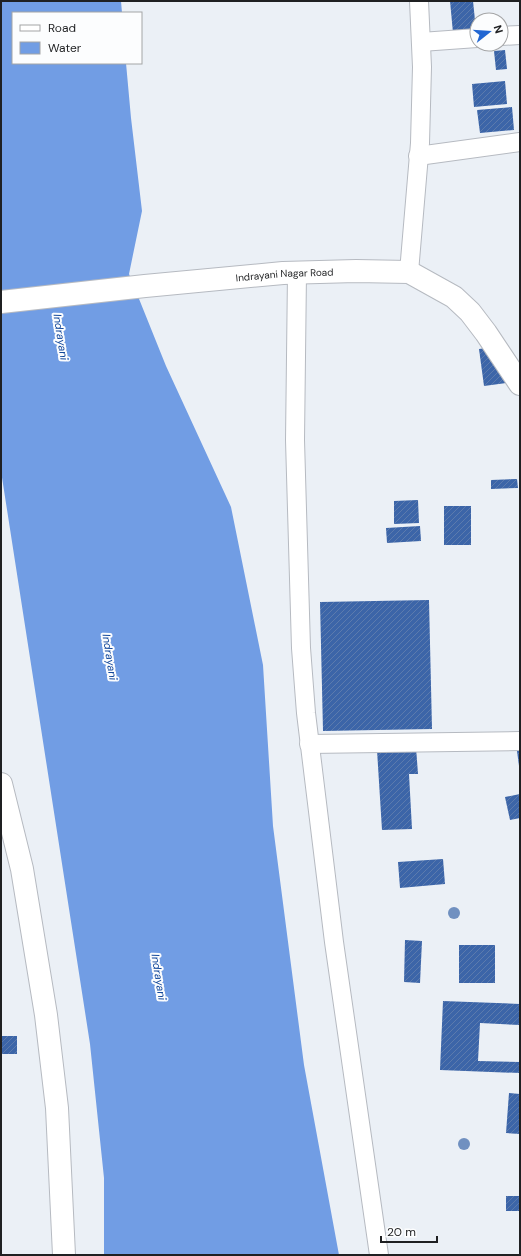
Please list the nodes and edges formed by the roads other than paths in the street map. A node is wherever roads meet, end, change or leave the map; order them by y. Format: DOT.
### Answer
graph roads {
  1 [pos="419,1"];
  2 [pos="520,35"];
  3 [pos="509,36"];
  4 [pos="469,39"];
  5 [pos="421,42"];
  6 [pos="520,142"];
  7 [pos="418,156"];
  8 [pos="409,272"];
  9 [pos="290,273"];
  10 [pos="1,302"];
  11 [pos="520,384"];
  12 [pos="520,741"];
  13 [pos="310,744"];
  14 [pos="1,784"];
  15 [pos="64,1255"];
  16 [pos="379,1255"];
  1 -- 5 [label="street"];
  2 -- 3 [label="street"];
  4 -- 5 [label="street"];
  5 -- 7 [label="street"];
  6 -- 7 [label="street"];
  7 -- 8 [label="street"];
  8 -- 9 [label="street, Indrayani Nagar Road"];
  8 -- 11 [label="street, Indrayani Nagar Road"];
  9 -- 10 [label="street, Indrayani Nagar Road"];
  9 -- 13 [label="street"];
  12 -- 13 [label="street"];
  13 -- 16 [label="street"];
  14 -- 15 [label="street"];
}
